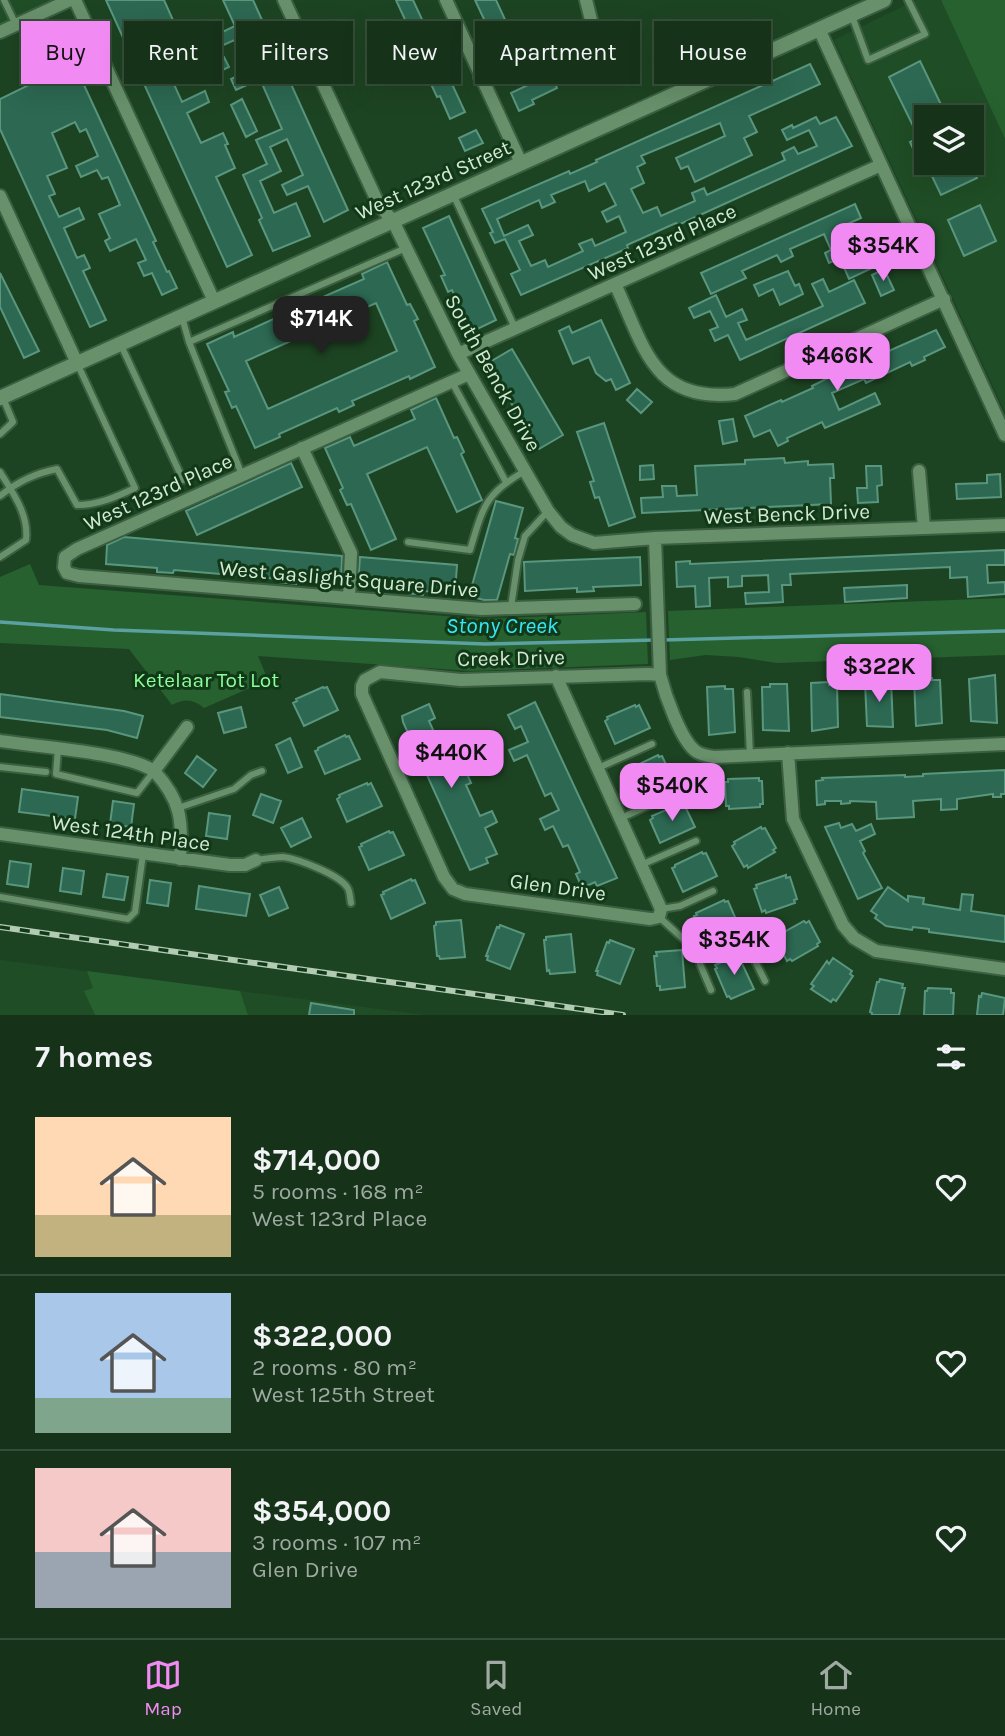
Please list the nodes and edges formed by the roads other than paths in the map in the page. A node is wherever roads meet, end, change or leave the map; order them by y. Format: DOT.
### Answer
graph roads {
  1 [pos="15,0"];
  2 [pos="73,0"];
  3 [pos="284,0"];
  4 [pos="446,0"];
  5 [pos="586,0"];
  6 [pos="884,0"];
  7 [pos="908,0"];
  8 [pos="5,2"];
  9 [pos="852,15"];
  10 [pos="591,21"];
  11 [pos="16,25"];
  12 [pos="820,29"];
  13 [pos="0,32"];
  14 [pos="475,66"];
  15 [pos="483,84"];
  16 [pos="522,163"];
  17 [pos="881,165"];
  18 [pos="453,194"];
  19 [pos="0,196"];
  20 [pos="393,220"];
  21 [pos="406,248"];
  22 [pos="615,284"];
  23 [pos="944,299"];
  24 [pos="214,301"];
  25 [pos="182,316"];
  26 [pos="516,328"];
  27 [pos="189,342"];
  28 [pos="121,343"];
  29 [pos="458,354"];
  30 [pos="77,363"];
  31 [pos="469,373"];
  32 [pos="452,382"];
  33 [pos="1,397"];
  34 [pos="0,434"];
  35 [pos="1005,435"];
  36 [pos="302,448"];
  37 [pos="525,471"];
  38 [pos="919,471"];
  39 [pos="0,472"];
  40 [pos="242,475"];
  41 [pos="183,480"];
  42 [pos="506,482"];
  43 [pos="10,488"];
  44 [pos="0,496"];
  45 [pos="548,511"];
  46 [pos="1005,525"];
  47 [pos="924,528"];
  48 [pos="572,535"];
  49 [pos="655,538"];
  50 [pos="408,542"];
  51 [pos="0,557"];
  52 [pos="64,567"];
  53 [pos="349,598"];
  54 [pos="635,604"];
  55 [pos="511,609"];
  56 [pos="556,676"];
  57 [pos="660,676"];
  58 [pos="747,692"];
  59 [pos="187,727"];
  60 [pos="0,741"];
  61 [pos="652,744"];
  62 [pos="1005,744"];
  63 [pos="58,749"];
  64 [pos="788,753"];
  65 [pos="750,755"];
  66 [pos="0,766"];
  67 [pos="596,769"];
  68 [pos="154,771"];
  69 [pos="262,771"];
  70 [pos="46,772"];
  71 [pos="675,794"];
  72 [pos="178,808"];
  73 [pos="619,819"];
  74 [pos="0,834"];
  75 [pos="696,841"];
  76 [pos="143,854"];
  77 [pos="180,859"];
  78 [pos="256,860"];
  79 [pos="641,865"];
  80 [pos="453,889"];
  81 [pos="713,891"];
  82 [pos="0,897"];
  83 [pos="351,903"];
  84 [pos="660,913"];
  85 [pos="700,954"];
  86 [pos="1005,969"];
  87 [pos="765,981"];
  88 [pos="711,990"];
  1 -- 8 [label="lane"];
  2 -- 11 [label="street"];
  2 -- 24 [label="street"];
  3 -- 20 [label="street, South Benck Drive"];
  4 -- 14 [label="street"];
  5 -- 10 [label="street"];
  6 -- 9 [label="street, West 123rd Street"];
  7 -- 9 [label="lane"];
  8 -- 11 [label="lane"];
  9 -- 12 [label="street, West 123rd Street"];
  11 -- 13 [label="street"];
  12 -- 16 [label="street, West 123rd Street"];
  12 -- 17 [label="street"];
  15 -- 16 [label="street"];
  16 -- 18 [label="street, West 123rd Street"];
  17 -- 22 [label="street, West 123rd Place"];
  17 -- 23 [label="street"];
  18 -- 20 [label="street, West 123rd Street"];
  18 -- 26 [label="lane"];
  19 -- 30 [label="street"];
  20 -- 21 [label="street, South Benck Drive"];
  20 -- 24 [label="street, West 123rd Street"];
  21 -- 27 [label="lane"];
  21 -- 29 [label="street, South Benck Drive"];
  22 -- 23 [label="street"];
  22 -- 26 [label="street, West 123rd Place"];
  23 -- 35 [label="street"];
  24 -- 25 [label="street, West 123rd Street"];
  25 -- 27 [label="lane"];
  25 -- 28 [label="street, West 123rd Street"];
  26 -- 29 [label="street, West 123rd Place"];
  27 -- 40 [label="lane"];
  28 -- 30 [label="street, West 123rd Street"];
  28 -- 41 [label="lane"];
  29 -- 31 [label="street, South Benck Drive"];
  30 -- 33 [label="street, West 123rd Street"];
  30 -- 43 [label="lane"];
  31 -- 32 [label="street, West 123rd Place"];
  31 -- 37 [label="street, South Benck Drive"];
  32 -- 36 [label="street, West 123rd Place"];
  32 -- 42 [label="lane"];
  33 -- 34 [label="lane"];
  36 -- 40 [label="street, West 123rd Place"];
  36 -- 53 [label="street"];
  37 -- 42 [label="lane"];
  37 -- 45 [label="street, South Benck Drive"];
  38 -- 47 [label="street"];
  39 -- 43 [label="lane"];
  40 -- 52 [label="street, West 123rd Place"];
  42 -- 50 [label="lane"];
  43 -- 44 [label="lane"];
  43 -- 51 [label="lane"];
  45 -- 48 [label="street, South Benck Drive"];
  45 -- 55 [label="lane"];
  46 -- 47 [label="street, West Benck Drive"];
  47 -- 49 [label="street, West Benck Drive"];
  48 -- 49 [label="street, West Benck Drive"];
  49 -- 57 [label="street"];
  52 -- 53 [label="street, West Gaslight Square Drive"];
  53 -- 55 [label="street, West Gaslight Square Drive"];
  54 -- 55 [label="street, West Gaslight Square Drive"];
  56 -- 57 [label="street, Creek Drive"];
  56 -- 67 [label="street"];
  56 -- 80 [label="street, Creek Drive"];
  57 -- 65 [label="street"];
  58 -- 65 [label="lane"];
  59 -- 68 [label="street"];
  60 -- 63 [label="street"];
  61 -- 67 [label="lane"];
  62 -- 64 [label="street"];
  63 -- 68 [label="street"];
  63 -- 68 [label="lane"];
  64 -- 65 [label="street"];
  64 -- 86 [label="street"];
  66 -- 70 [label="lane"];
  67 -- 73 [label="street"];
  68 -- 72 [label="street"];
  69 -- 72 [label="lane"];
  71 -- 73 [label="lane"];
  72 -- 77 [label="street"];
  73 -- 79 [label="street"];
  74 -- 76 [label="street, West 124th Place"];
  75 -- 79 [label="lane"];
  76 -- 77 [label="street, West 124th Place"];
  76 -- 82 [label="lane"];
  77 -- 78 [label="street, West 124th Place"];
  78 -- 83 [label="lane"];
  79 -- 84 [label="street"];
  80 -- 84 [label="street, Glen Drive"];
  81 -- 84 [label="lane"];
  84 -- 85 [label="lane"];
  85 -- 87 [label="lane"];
  85 -- 88 [label="lane"];
}
